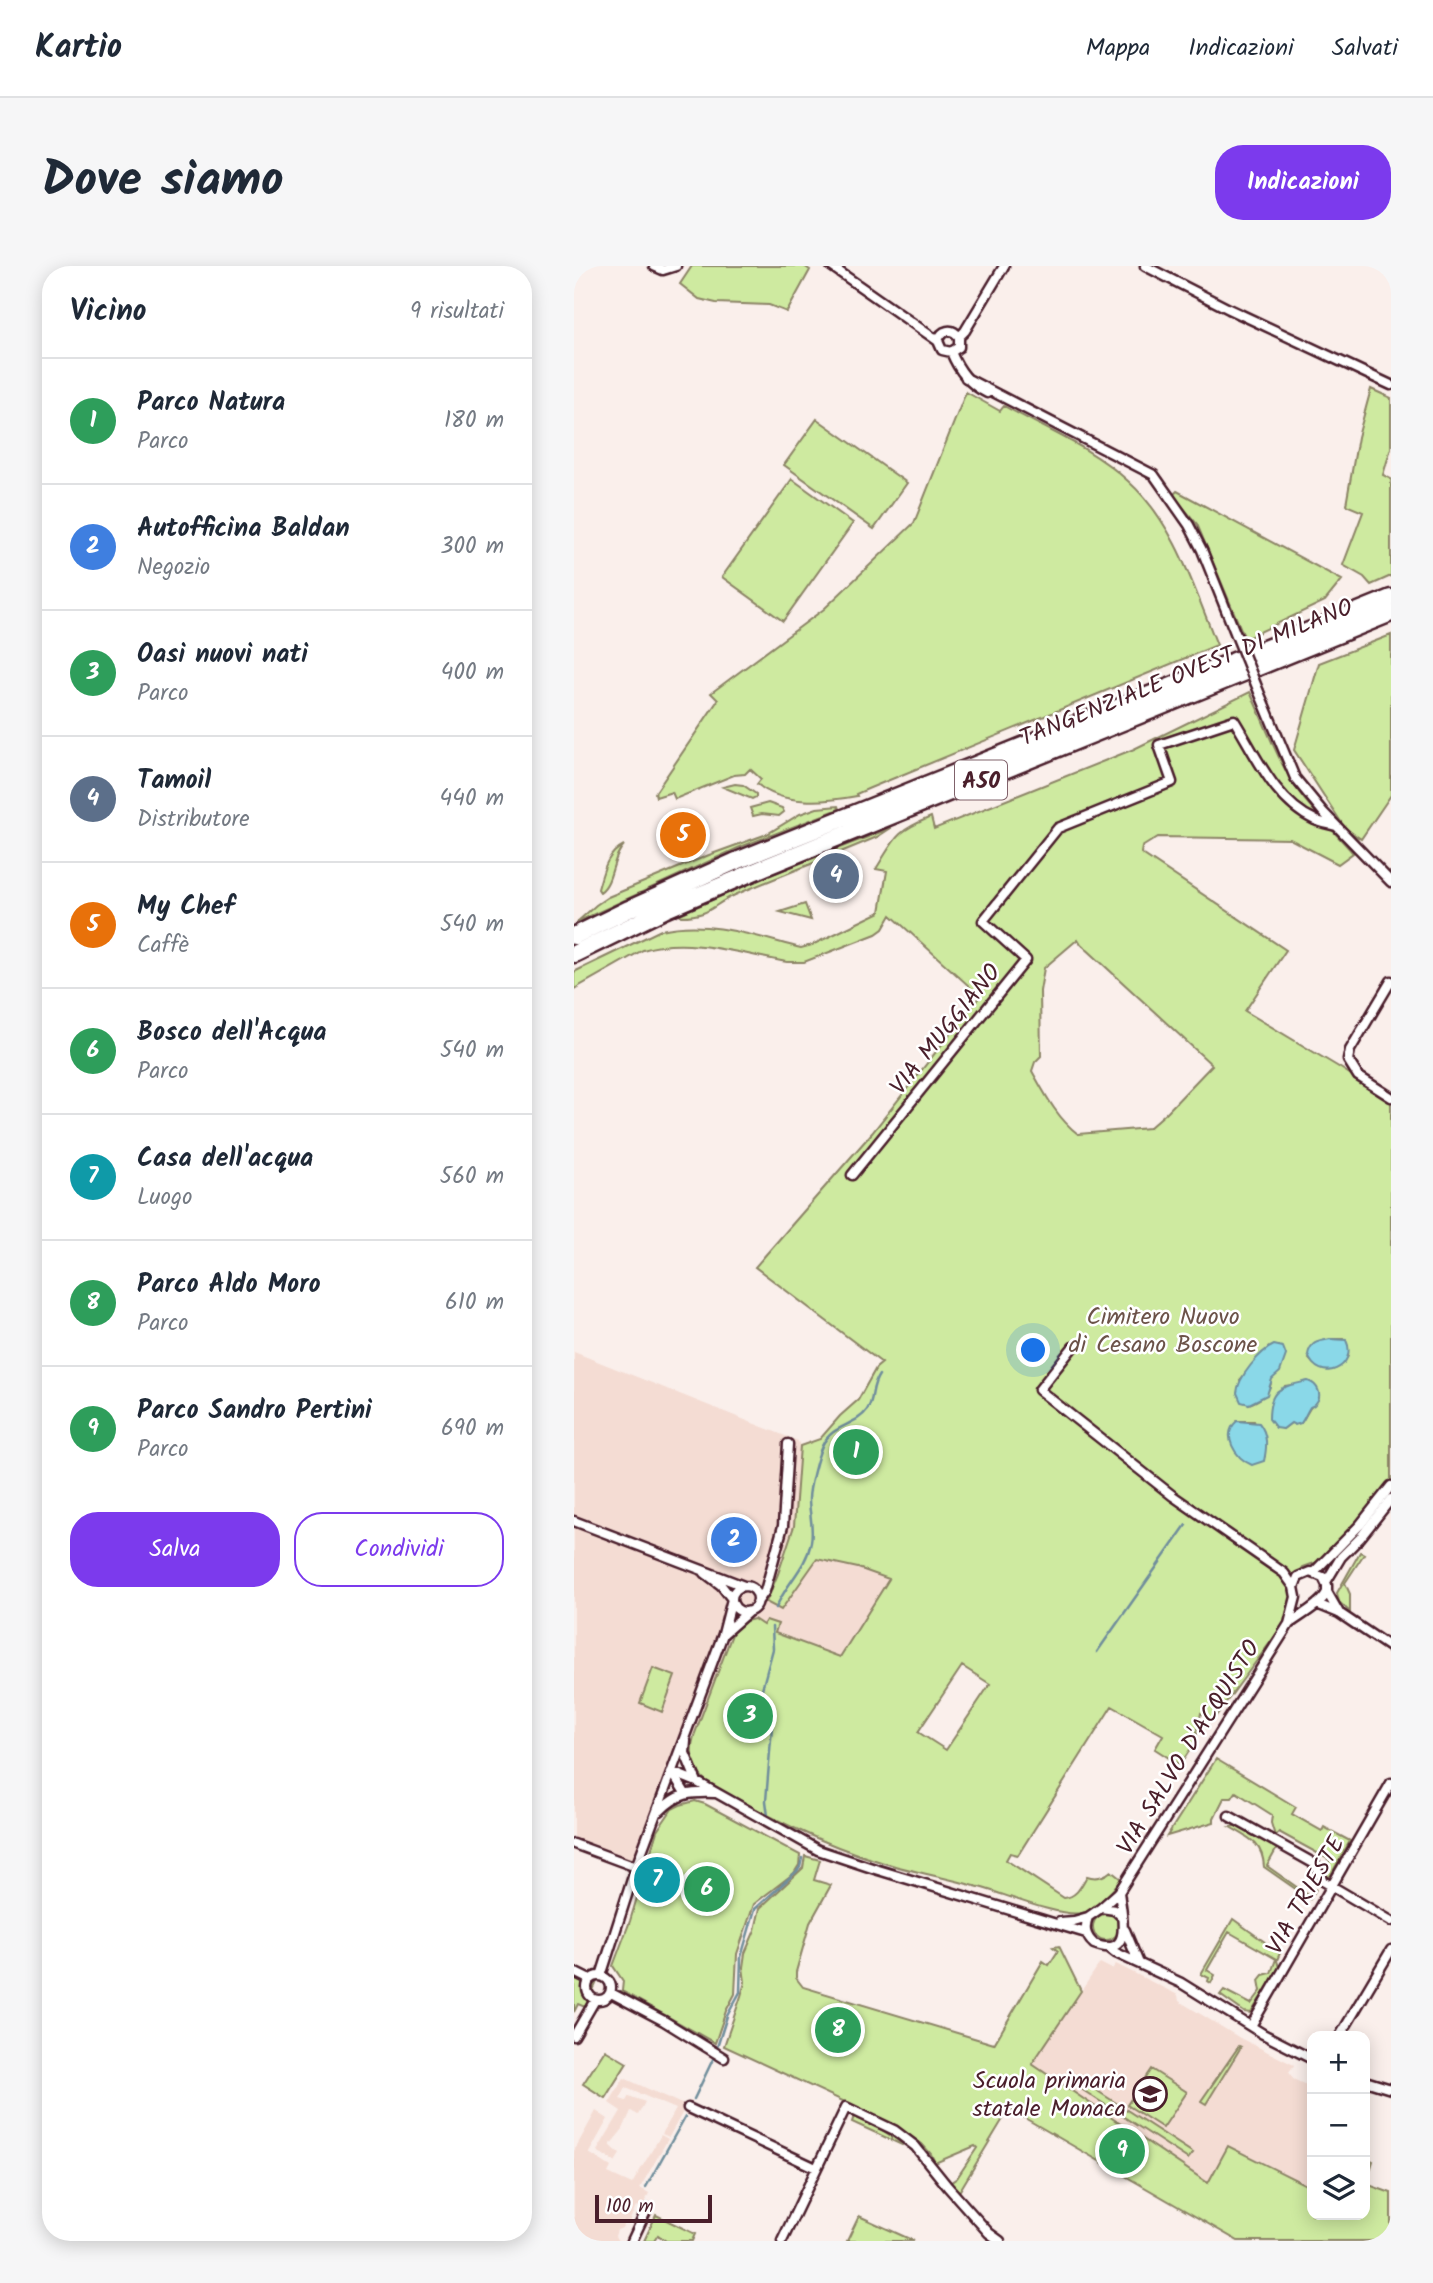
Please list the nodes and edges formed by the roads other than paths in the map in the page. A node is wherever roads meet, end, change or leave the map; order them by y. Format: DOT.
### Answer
graph roads {
  1 [pos="654,266"];
  2 [pos="676,266"];
  3 [pos="831,266"];
  4 [pos="1004,266"];
  5 [pos="1144,266"];
  6 [pos="959,337"];
  7 [pos="938,341"];
  8 [pos="951,352"];
  9 [pos="1391,385"];
  10 [pos="1391,597"];
  11 [pos="1391,613"];
  12 [pos="1336,826"];
  13 [pos="1391,882"];
  14 [pos="574,936"];
  15 [pos="574,954"];
  16 [pos="1391,981"];
  17 [pos="1391,1097"];
  18 [pos="852,1175"];
  19 [pos="1073,1347"];
  20 [pos="788,1444"];
  21 [pos="1391,1486"];
  22 [pos="1391,1499"];
  23 [pos="574,1521"];
  24 [pos="1314,1572"];
  25 [pos="705,1573"];
  26 [pos="1284,1573"];
  27 [pos="1302,1574"];
  28 [pos="768,1576"];
  29 [pos="1326,1582"];
  30 [pos="748,1587"];
  31 [pos="1294,1587"];
  32 [pos="1327,1592"];
  33 [pos="1296,1597"];
  34 [pos="732,1599"];
  35 [pos="758,1601"];
  36 [pos="1315,1605"];
  37 [pos="748,1612"];
  38 [pos="1339,1613"];
  39 [pos="1289,1624"];
  40 [pos="723,1634"];
  41 [pos="1391,1648"];
  42 [pos="686,1734"];
  43 [pos="672,1772"];
  44 [pos="697,1782"];
  45 [pos="1391,1783"];
  46 [pos="685,1793"];
  47 [pos="716,1793"];
  48 [pos="656,1816"];
  49 [pos="1229,1816"];
  50 [pos="574,1844"];
  51 [pos="636,1867"];
  52 [pos="1332,1886"];
  53 [pos="1119,1892"];
  54 [pos="1101,1908"];
  55 [pos="1088,1917"];
  56 [pos="1122,1918"];
  57 [pos="1043,1919"];
  58 [pos="1391,1921"];
  59 [pos="1125,1930"];
  60 [pos="1086,1933"];
  61 [pos="1108,1947"];
  62 [pos="1391,1950"];
  63 [pos="1138,1961"];
  64 [pos="574,1972"];
  65 [pos="601,1976"];
  66 [pos="590,1980"];
  67 [pos="611,1993"];
  68 [pos="595,2000"];
  69 [pos="1251,2026"];
  70 [pos="1343,2031"];
  71 [pos="574,2036"];
  72 [pos="1307,2056"];
  73 [pos="724,2058"];
  74 [pos="1370,2083"];
  75 [pos="1391,2089"];
  76 [pos="688,2108"];
  77 [pos="816,2168"];
  78 [pos="647,2210"];
  79 [pos="632,2241"];
  80 [pos="782,2241"];
  81 [pos="1000,2241"];
  1 -- 2 [label="street"];
  3 -- 7 [label="street, VIA MUGGIANO"];
  4 -- 6 [label="street"];
  5 -- 9 [label="street"];
  6 -- 7 [label="street"];
  6 -- 8 [label="street"];
  7 -- 8 [label="street, VIA MUGGIANO"];
  8 -- 12 [label="street, VIA MUGGIANO, bridge"];
  10 -- 14 [label="highway, TANGENZIALE OVEST DI MILANO / A50"];
  11 -- 15 [label="highway, TANGENZIALE OVEST DI MILANO / A50"];
  12 -- 13 [label="street, VIA MUGGIANO"];
  12 -- 18 [label="street, VIA MUGGIANO"];
  16 -- 17 [label="street"];
  19 -- 26 [label="street"];
  20 -- 28 [label="street"];
  21 -- 24 [label="street"];
  22 -- 29 [label="street"];
  23 -- 25 [label="street"];
  24 -- 27 [label="street"];
  24 -- 29 [label="street"];
  25 -- 30 [label="street"];
  25 -- 34 [label="street"];
  26 -- 27 [label="street"];
  26 -- 31 [label="street"];
  27 -- 31 [label="street"];
  28 -- 30 [label="street"];
  28 -- 35 [label="street"];
  29 -- 32 [label="street"];
  30 -- 34 [label="street"];
  30 -- 35 [label="street"];
  31 -- 33 [label="street"];
  32 -- 36 [label="street"];
  32 -- 38 [label="street"];
  33 -- 36 [label="street"];
  33 -- 39 [label="street"];
  34 -- 37 [label="street"];
  34 -- 40 [label="street"];
  35 -- 37 [label="street"];
  36 -- 38 [label="street"];
  36 -- 39 [label="street"];
  37 -- 40 [label="street"];
  38 -- 41 [label="street"];
  39 -- 53 [label="street, VIA SALVO D'ACQUISTO"];
  40 -- 42 [label="street"];
  42 -- 43 [label="street"];
  42 -- 44 [label="street"];
  43 -- 44 [label="street"];
  43 -- 46 [label="street"];
  43 -- 48 [label="street"];
  44 -- 47 [label="street"];
  45 -- 52 [label="street, VIA TRIESTE"];
  46 -- 47 [label="street"];
  46 -- 48 [label="street"];
  47 -- 57 [label="street"];
  48 -- 51 [label="street"];
  49 -- 52 [label="street"];
  50 -- 51 [label="street"];
  51 -- 65 [label="street"];
  52 -- 58 [label="street"];
  52 -- 69 [label="street, VIA TRIESTE"];
  53 -- 54 [label="street, VIA SALVO D'ACQUISTO"];
  53 -- 56 [label="street"];
  54 -- 55 [label="street"];
  54 -- 56 [label="street"];
  55 -- 57 [label="street"];
  55 -- 60 [label="street"];
  56 -- 59 [label="street"];
  57 -- 60 [label="street"];
  59 -- 61 [label="street"];
  59 -- 63 [label="street"];
  60 -- 61 [label="street"];
  61 -- 63 [label="street"];
  62 -- 70 [label="street"];
  63 -- 69 [label="street"];
  64 -- 66 [label="street"];
  65 -- 66 [label="street"];
  65 -- 67 [label="street"];
  66 -- 68 [label="street"];
  67 -- 68 [label="street"];
  67 -- 73 [label="street"];
  68 -- 71 [label="street"];
  69 -- 72 [label="street"];
  74 -- 75 [label="street"];
  76 -- 77 [label="street"];
  77 -- 80 [label="street"];
  77 -- 81 [label="street"];
  78 -- 79 [label="street"];
}
